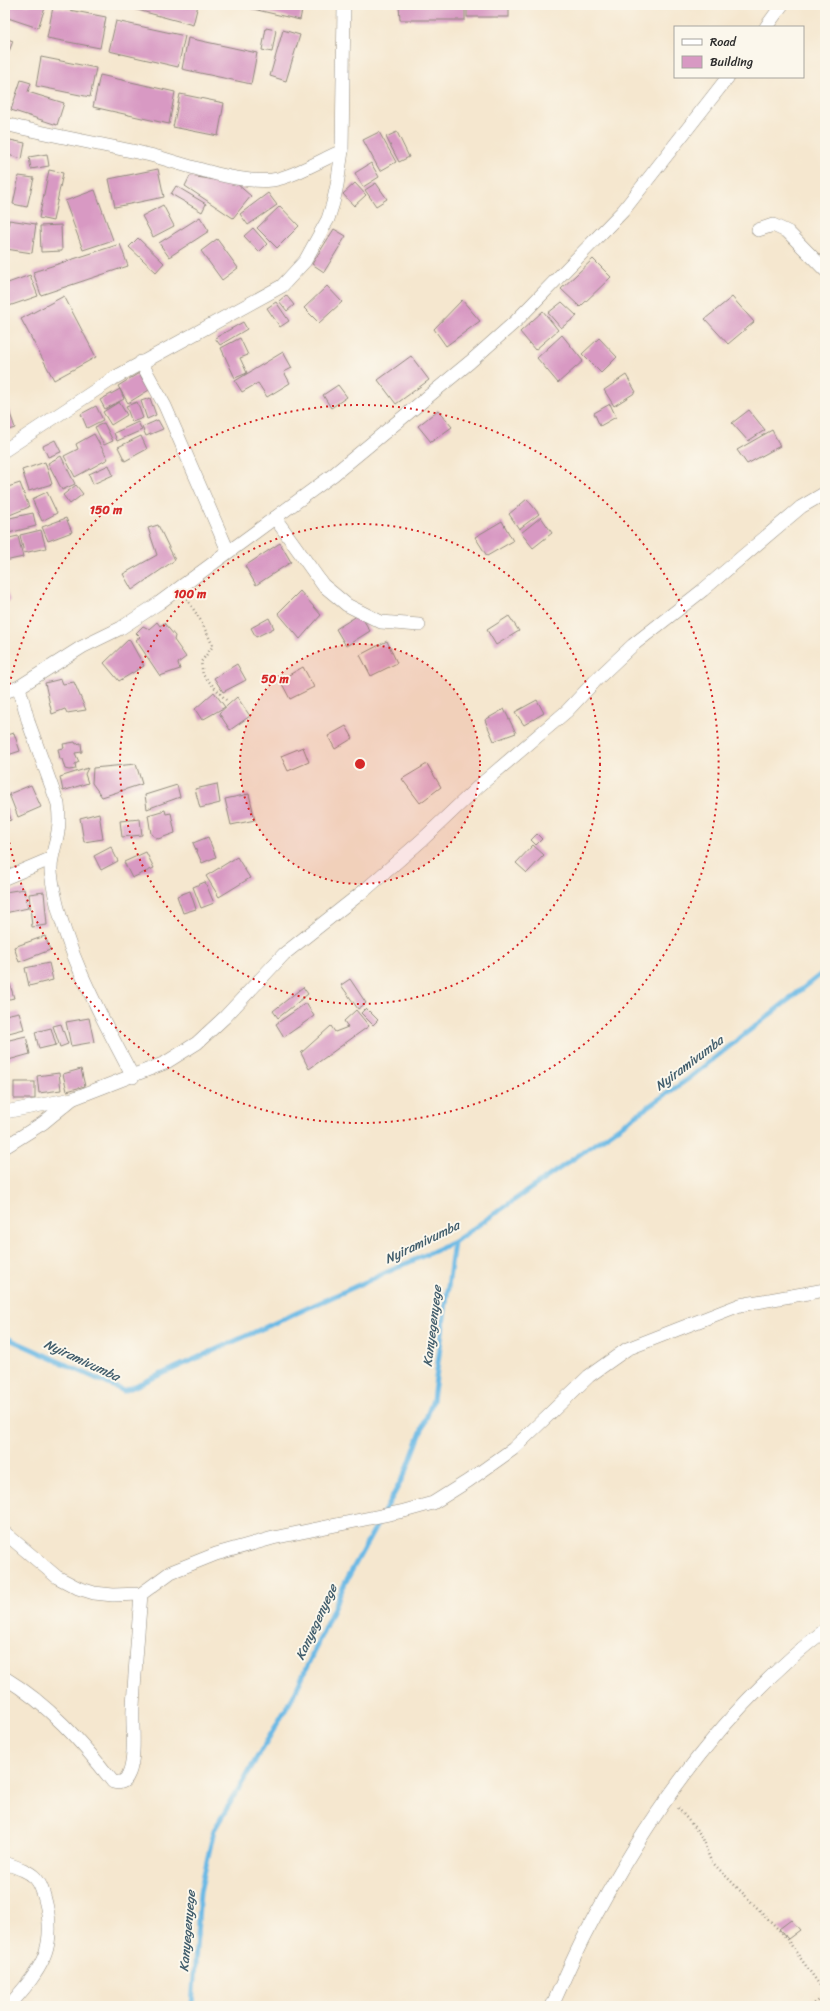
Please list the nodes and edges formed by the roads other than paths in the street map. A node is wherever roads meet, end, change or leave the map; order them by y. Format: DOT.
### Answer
graph roads {
  1 [pos="344,5"];
  2 [pos="782,5"];
  3 [pos="767,26"];
  4 [pos="727,78"];
  5 [pos="5,124"];
  6 [pos="342,151"];
  7 [pos="758,230"];
  8 [pos="825,270"];
  9 [pos="141,362"];
  10 [pos="5,450"];
  11 [pos="825,493"];
  12 [pos="275,518"];
  13 [pos="228,551"];
  14 [pos="419,625"];
  15 [pos="19,686"];
  16 [pos="5,692"];
  17 [pos="50,859"];
  18 [pos="5,878"];
  19 [pos="133,1077"];
  20 [pos="72,1099"];
  21 [pos="5,1112"];
  22 [pos="5,1147"];
  23 [pos="825,1290"];
  24 [pos="5,1533"];
  25 [pos="140,1594"];
  26 [pos="825,1630"];
  27 [pos="5,1678"];
  28 [pos="5,1863"];
  29 [pos="9,2006"];
  30 [pos="552,2006"];
  1 -- 6 [label="street"];
  2 -- 3 [label="street"];
  4 -- 12 [label="street"];
  5 -- 6 [label="street"];
  6 -- 9 [label="street"];
  7 -- 8 [label="street"];
  9 -- 10 [label="street"];
  9 -- 13 [label="street"];
  11 -- 19 [label="street"];
  12 -- 13 [label="street"];
  12 -- 14 [label="street"];
  13 -- 15 [label="street"];
  15 -- 16 [label="street"];
  15 -- 17 [label="street"];
  17 -- 18 [label="street"];
  17 -- 19 [label="street"];
  19 -- 20 [label="street"];
  20 -- 21 [label="street"];
  20 -- 22 [label="street"];
  23 -- 25 [label="street"];
  24 -- 25 [label="street"];
  25 -- 27 [label="street"];
  26 -- 30 [label="street"];
  28 -- 29 [label="street"];
}
